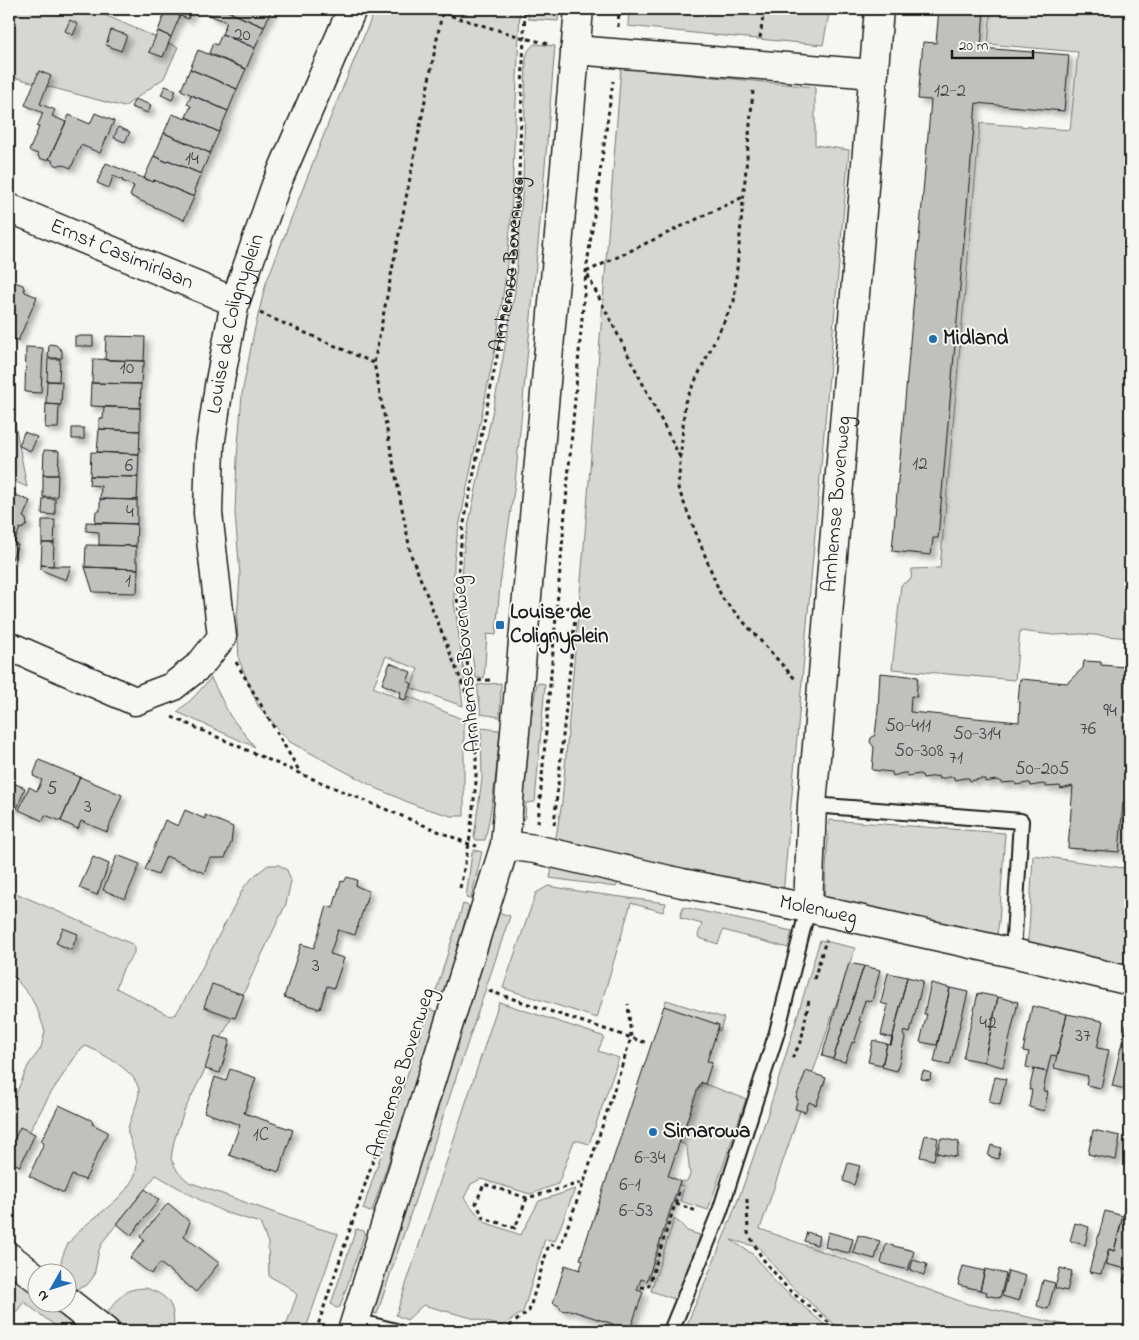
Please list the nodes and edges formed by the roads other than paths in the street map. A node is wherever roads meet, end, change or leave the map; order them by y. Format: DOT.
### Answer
graph roads {
  1 [pos="352,9"];
  2 [pos="579,9"];
  3 [pos="880,9"];
  4 [pos="575,50"];
  5 [pos="874,74"];
  6 [pos="9,208"];
  7 [pos="235,302"];
  8 [pos="9,646"];
  9 [pos="812,805"];
  10 [pos="505,845"];
  11 [pos="808,908"];
  12 [pos="1013,953"];
  13 [pos="1130,981"];
  14 [pos="9,1257"];
  15 [pos="28,1271"];
  16 [pos="78,1310"];
  17 [pos="354,1326"];
  18 [pos="105,1331"];
  19 [pos="396,1331"];
  20 [pos="671,1331"];
  1 -- 7 [label="street, Louise de Colignyplein"];
  2 -- 4 [label="street, Arnhemse Bovenweg"];
  3 -- 5 [label="street, Arnhemse Bovenweg"];
  4 -- 5 [label="street"];
  4 -- 10 [label="street, Arnhemse Bovenweg"];
  5 -- 9 [label="street, Arnhemse Bovenweg"];
  6 -- 7 [label="street, Ernst Casimirlaan"];
  7 -- 8 [label="street, Louise de Colignyplein"];
  9 -- 11 [label="street, Arnhemse Bovenweg"];
  9 -- 12 [label="lane"];
  10 -- 11 [label="street, Molenweg"];
  10 -- 17 [label="street, Arnhemse Bovenweg"];
  11 -- 12 [label="street, Molenweg"];
  11 -- 20 [label="lane, Arnhemse Bovenweg"];
  12 -- 13 [label="street, Molenweg"];
  14 -- 15 [label="street"];
  16 -- 18 [label="street"];
  17 -- 19 [label="lane, Arnhemse Bovenweg"];
}
